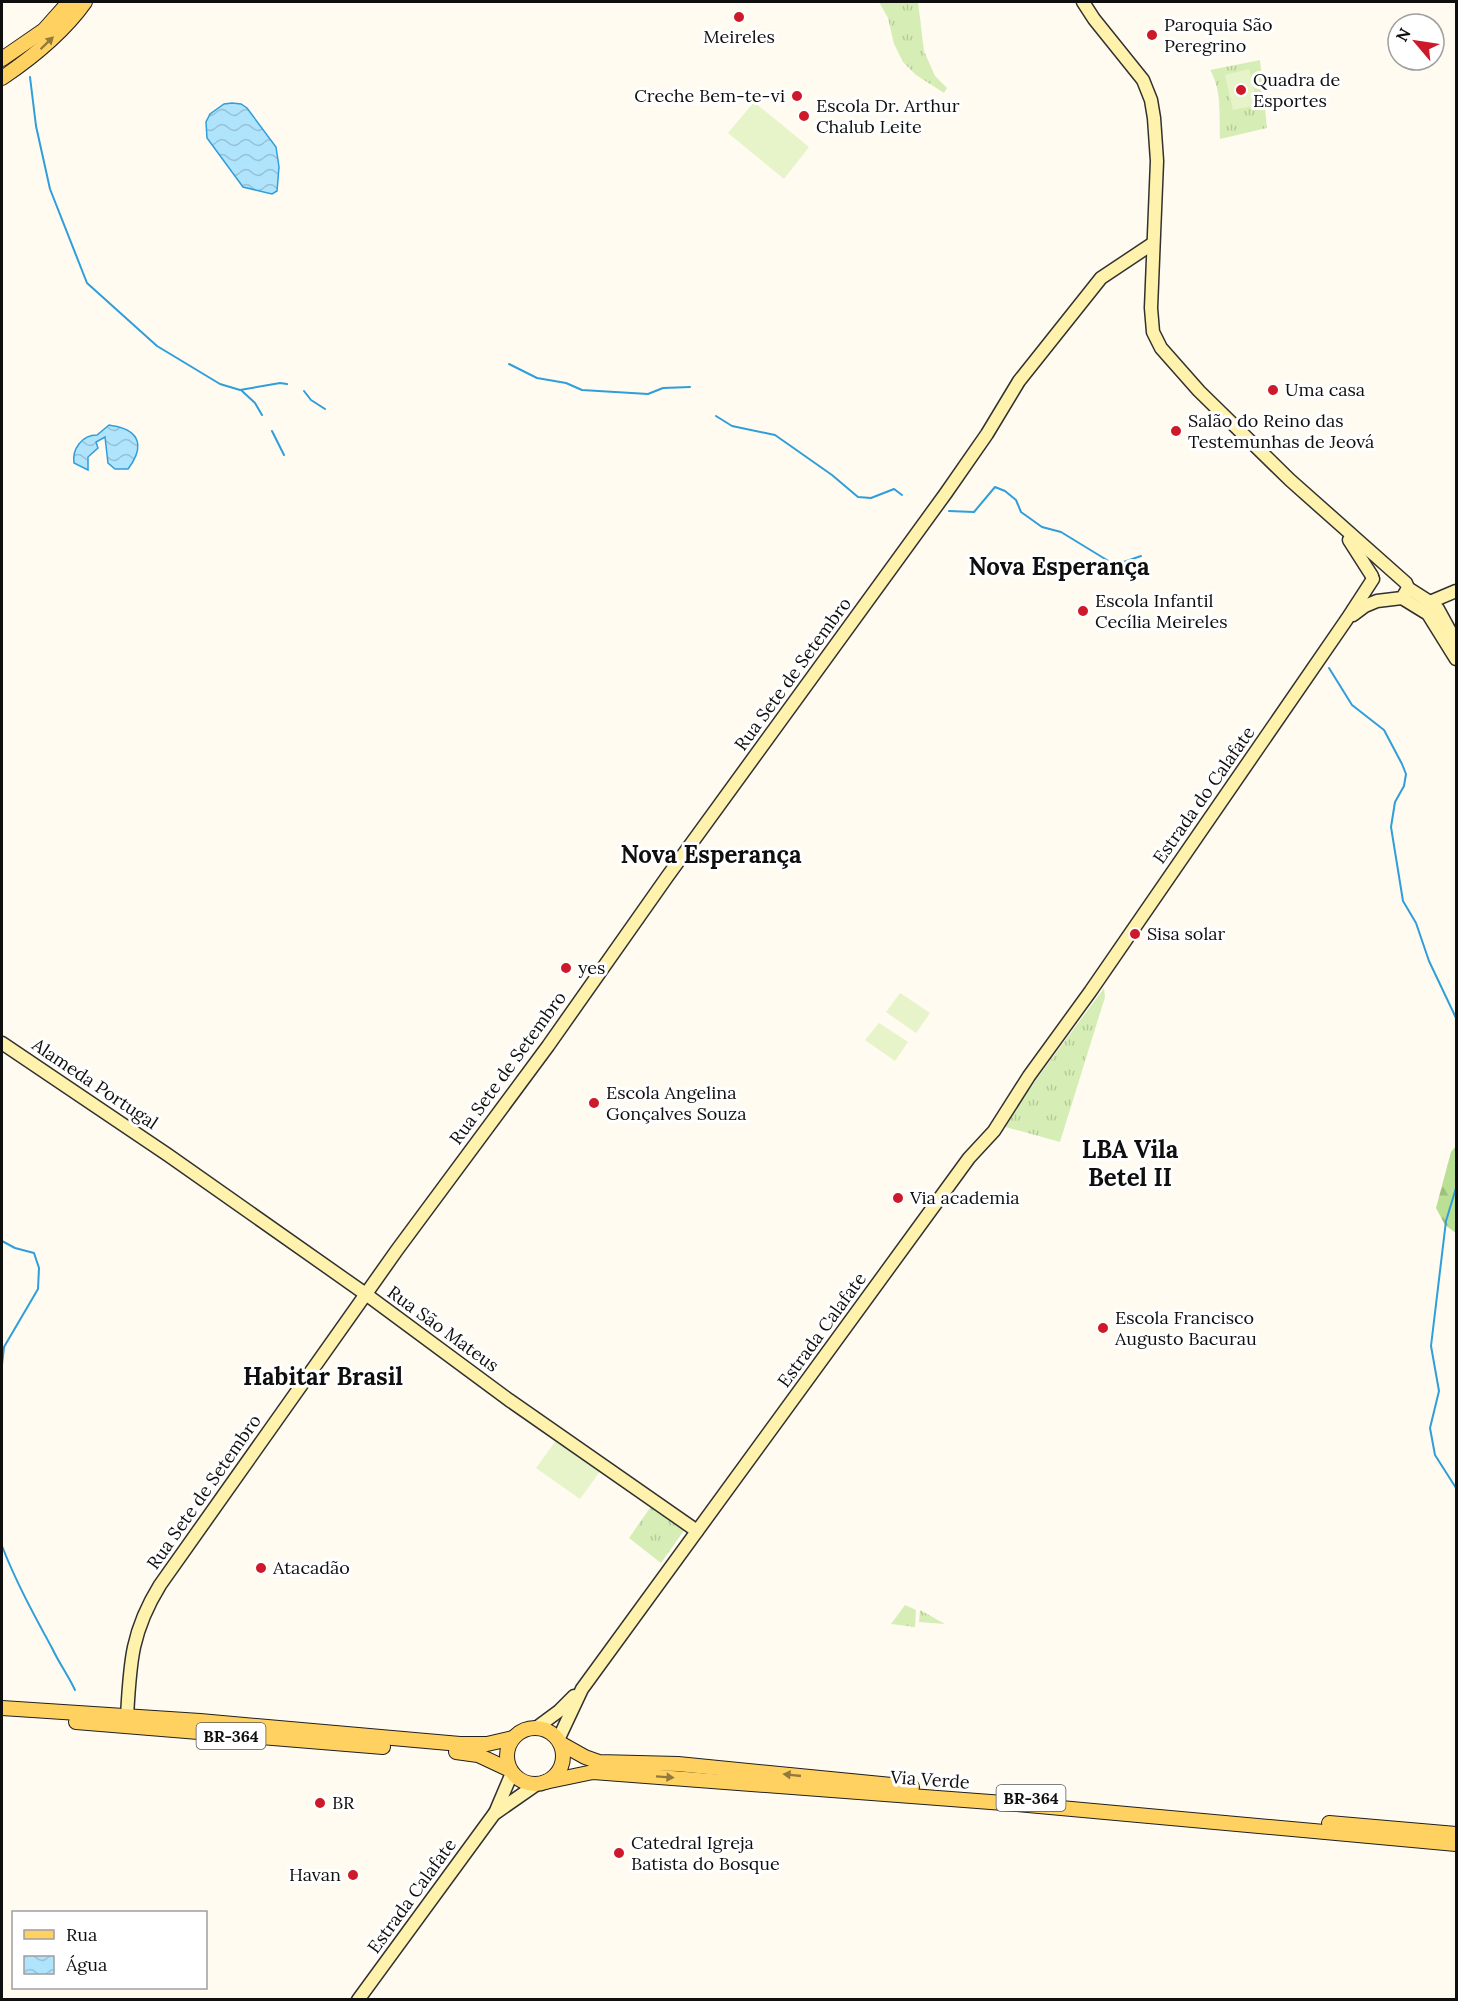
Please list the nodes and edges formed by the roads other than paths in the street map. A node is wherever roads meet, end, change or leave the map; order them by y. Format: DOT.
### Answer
graph roads {
  1 [pos="69,2"];
  2 [pos="85,2"];
  3 [pos="1083,2"];
  4 [pos="2,59"];
  5 [pos="2,78"];
  6 [pos="1152,244"];
  7 [pos="1336,522"];
  8 [pos="1387,567"];
  9 [pos="1373,577"];
  10 [pos="1456,591"];
  11 [pos="1400,596"];
  12 [pos="1456,599"];
  13 [pos="1430,608"];
  14 [pos="1347,619"];
  15 [pos="1456,642"];
  16 [pos="1456,659"];
  17 [pos="1090,992"];
  18 [pos="2,1043"];
  19 [pos="168,1155"];
  20 [pos="367,1295"];
  21 [pos="697,1531"];
  22 [pos="582,1689"];
  23 [pos="2,1708"];
  24 [pos="2,1715"];
  25 [pos="127,1717"];
  26 [pos="536,1728"];
  27 [pos="513,1738"];
  28 [pos="559,1742"];
  29 [pos="460,1748"];
  30 [pos="511,1772"];
  31 [pos="541,1783"];
  32 [pos="495,1814"];
  33 [pos="1456,1834"];
  34 [pos="1456,1844"];
  35 [pos="358,2000"];
  1 -- 4 [label="main road"];
  5 -- 2 [label="main road, one-way"];
  3 -- 6 [label="street"];
  6 -- 7 [label="street"];
  6 -- 20 [label="street, Rua Sete de Setembro"];
  7 -- 8 [label="street"];
  7 -- 9 [label="street"];
  8 -- 9 [label="street"];
  8 -- 11 [label="street"];
  9 -- 11 [label="street"];
  9 -- 14 [label="street, Estrada do Calafate"];
  10 -- 13 [label="street"];
  11 -- 13 [label="street"];
  11 -- 14 [label="street, Estrada do Calafate"];
  12 -- 13 [label="street"];
  13 -- 15 [label="street"];
  13 -- 16 [label="street"];
  14 -- 17 [label="street, Estrada do Calafate"];
  17 -- 21 [label="street, Estrada Calafate"];
  18 -- 19 [label="street, Alameda Portugal"];
  19 -- 20 [label="street, Rua São Mateus"];
  20 -- 21 [label="street, Rua São Mateus"];
  20 -- 25 [label="street, Rua Sete de Setembro"];
  21 -- 22 [label="street, Estrada Calafate"];
  22 -- 26 [label="street, Estrada Calafate"];
  22 -- 28 [label="street, Estrada Calafate"];
  23 -- 25 [label="main road, BR-364"];
  24 -- 29 [label="main road, BR-364"];
  25 -- 29 [label="main road, BR-364"];
  26 -- 27 [label="main road, BR-364"];
  26 -- 28 [label="main road, BR-364"];
  27 -- 29 [label="main road, BR-364"];
  27 -- 30 [label="main road"];
  28 -- 31 [label="main road"];
  33 -- 28 [label="main road, Via Verde / BR-364, one-way"];
  29 -- 30 [label="main road, BR-364"];
  30 -- 31 [label="main road, BR-364"];
  30 -- 32 [label="street, Estrada Calafate"];
  31 -- 32 [label="street, Estrada Calafate"];
  31 -- 34 [label="main road, Via Verde / BR-364, one-way"];
  32 -- 35 [label="street, Estrada Calafate"];
}
